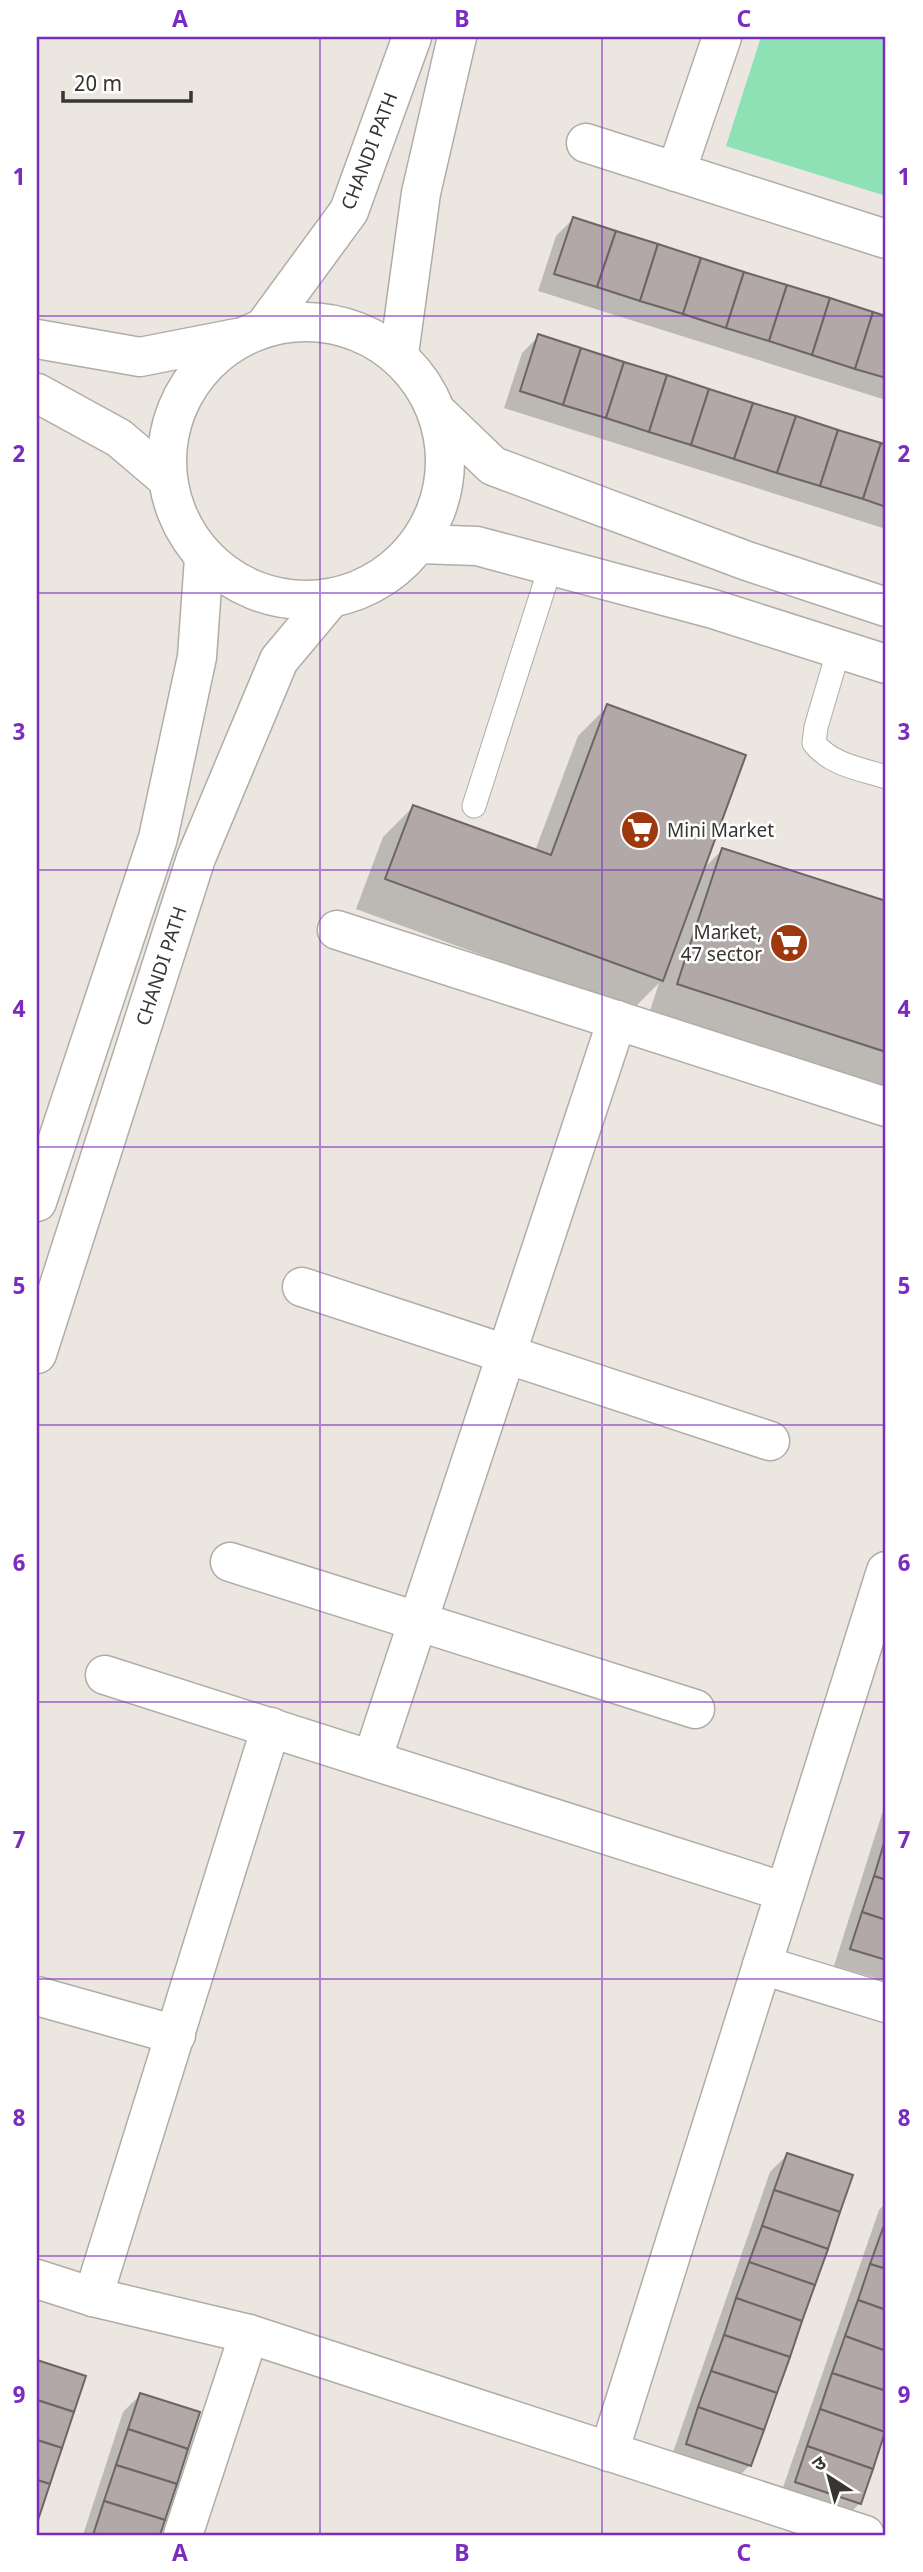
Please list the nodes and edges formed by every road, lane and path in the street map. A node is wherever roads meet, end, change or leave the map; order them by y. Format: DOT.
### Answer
graph roads {
  1 [pos="412,37"];
  2 [pos="457,37"];
  3 [pos="722,37"];
  4 [pos="586,143"];
  5 [pos="676,172"];
  6 [pos="886,239"];
  7 [pos="251,332"];
  8 [pos="37,339"];
  9 [pos="399,354"];
  10 [pos="37,393"];
  11 [pos="441,416"];
  12 [pos="166,478"];
  13 [pos="419,544"];
  14 [pos="204,558"];
  15 [pos="551,565"];
  16 [pos="330,599"];
  17 [pos="886,607"];
  18 [pos="839,649"];
  19 [pos="886,664"];
  20 [pos="886,777"];
  21 [pos="474,806"];
  22 [pos="337,930"];
  23 [pos="617,1020"];
  24 [pos="886,1107"];
  25 [pos="37,1202"];
  26 [pos="302,1287"];
  27 [pos="37,1354"];
  28 [pos="506,1354"];
  29 [pos="770,1441"];
  30 [pos="230,1562"];
  31 [pos="886,1571"];
  32 [pos="418,1621"];
  33 [pos="105,1675"];
  34 [pos="695,1709"];
  35 [pos="271,1727"];
  36 [pos="372,1760"];
  37 [pos="785,1892"];
  38 [pos="762,1965"];
  39 [pos="37,1996"];
  40 [pos="886,2003"];
  41 [pos="176,2035"];
  42 [pos="37,2279"];
  43 [pos="93,2297"];
  44 [pos="249,2334"];
  45 [pos="609,2452"];
  46 [pos="183,2535"];
  47 [pos="865,2535"];
  1 -- 7 [label="street, CHANDI PATH"];
  2 -- 9 [label="street"];
  3 -- 5 [label="street"];
  4 -- 5 [label="street"];
  5 -- 6 [label="street"];
  7 -- 8 [label="street"];
  7 -- 9 [label="street"];
  7 -- 12 [label="street"];
  9 -- 11 [label="street"];
  10 -- 12 [label="street"];
  11 -- 13 [label="street"];
  11 -- 17 [label="street"];
  12 -- 14 [label="street"];
  13 -- 15 [label="street"];
  13 -- 16 [label="street"];
  14 -- 16 [label="street"];
  14 -- 25 [label="street"];
  15 -- 18 [label="street"];
  15 -- 21 [label="lane"];
  16 -- 27 [label="street, CHANDI PATH"];
  18 -- 19 [label="street"];
  18 -- 20 [label="lane"];
  22 -- 23 [label="street"];
  23 -- 24 [label="street"];
  23 -- 28 [label="street"];
  26 -- 28 [label="street"];
  28 -- 29 [label="street"];
  28 -- 32 [label="street"];
  30 -- 32 [label="street"];
  31 -- 37 [label="street"];
  32 -- 34 [label="street"];
  32 -- 36 [label="street"];
  33 -- 35 [label="street"];
  35 -- 36 [label="street"];
  35 -- 41 [label="street"];
  36 -- 37 [label="street"];
  37 -- 38 [label="street"];
  38 -- 40 [label="street"];
  38 -- 45 [label="street"];
  39 -- 41 [label="street"];
  41 -- 43 [label="street"];
  42 -- 43 [label="street"];
  43 -- 44 [label="street"];
  44 -- 45 [label="street"];
  44 -- 46 [label="street"];
  45 -- 47 [label="street"];
}
